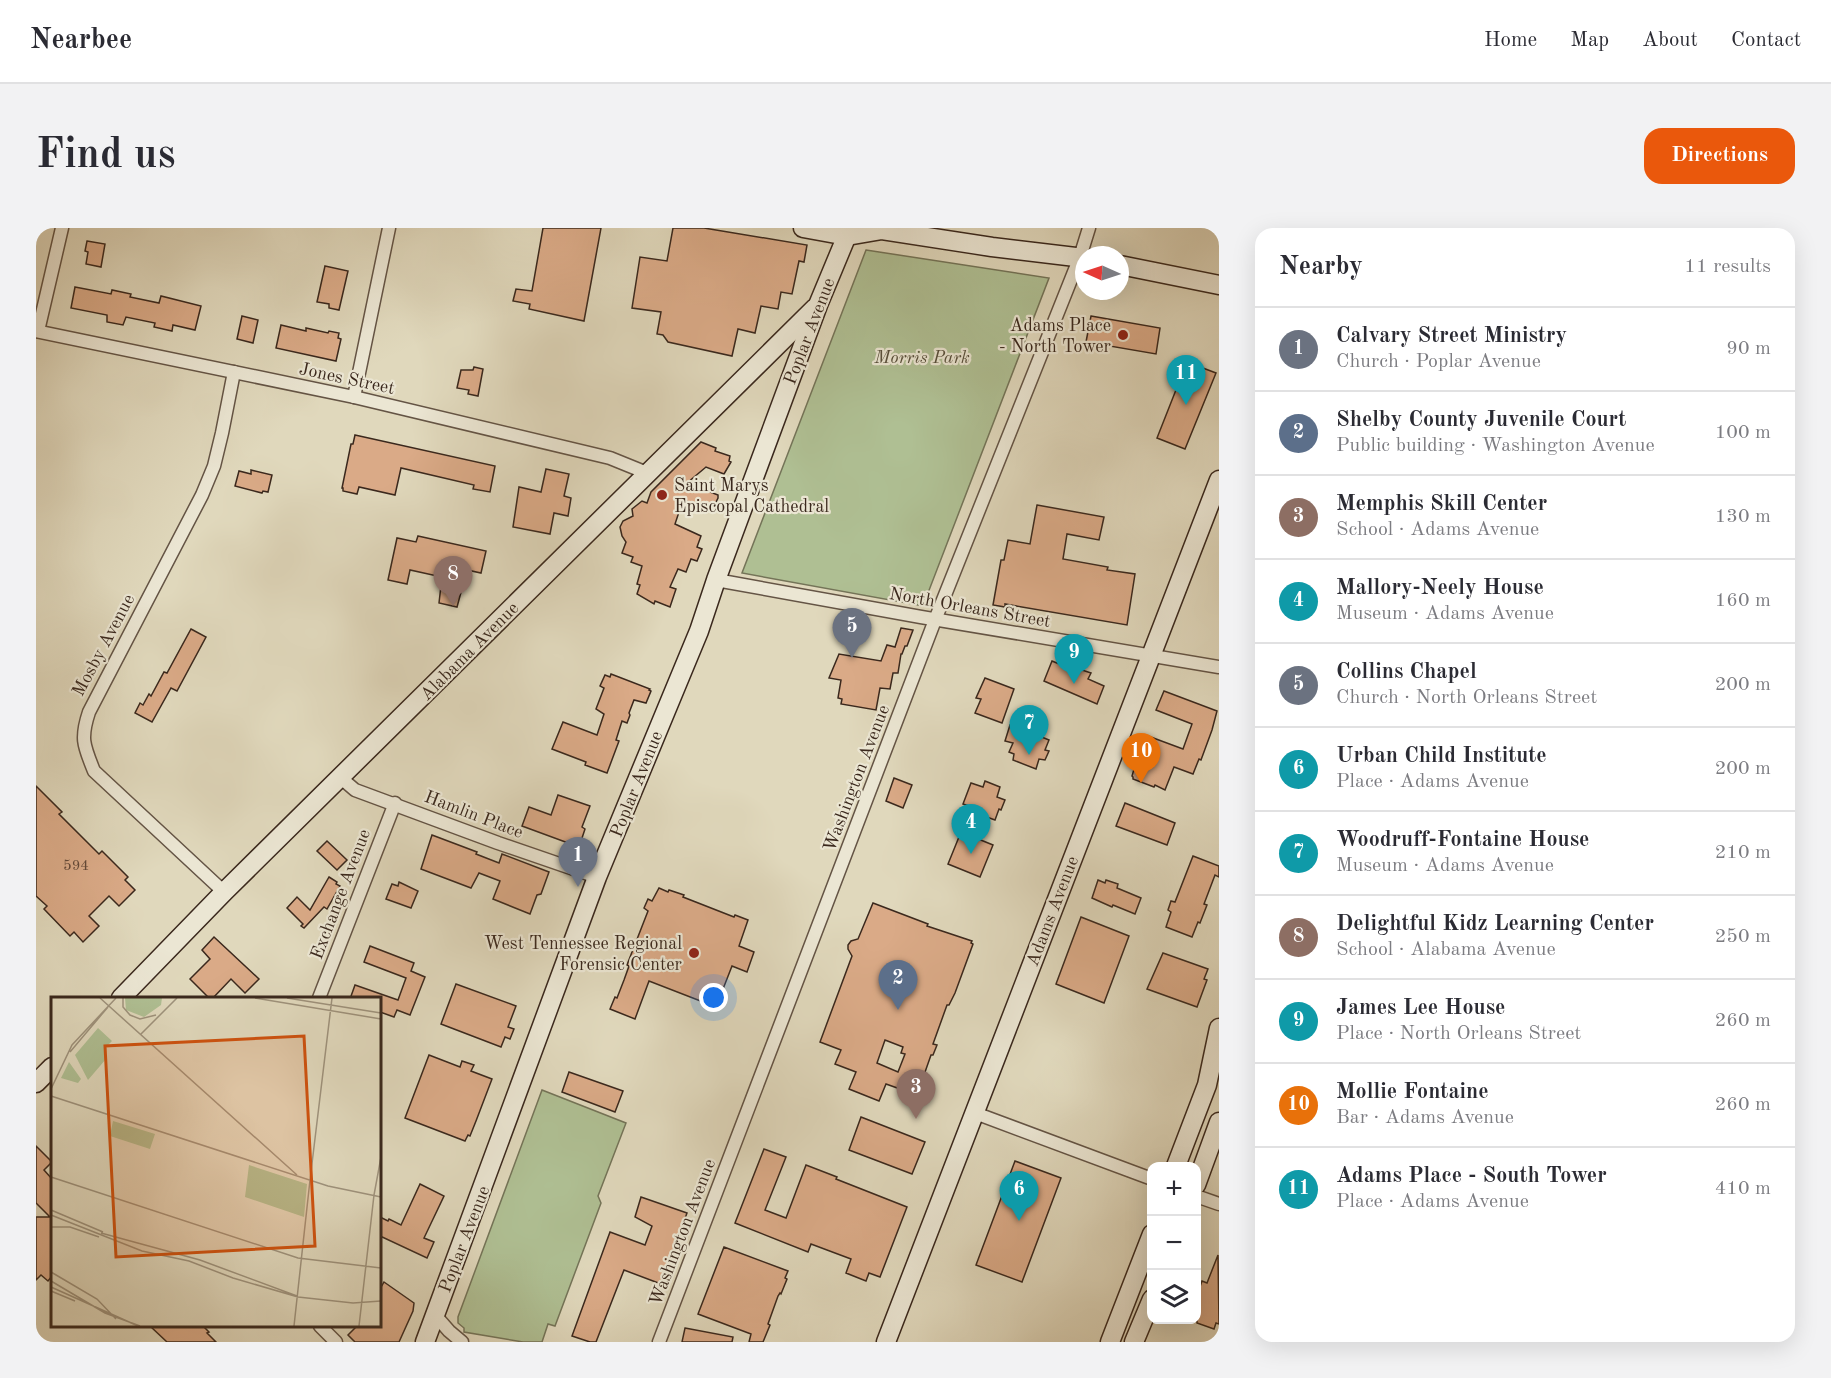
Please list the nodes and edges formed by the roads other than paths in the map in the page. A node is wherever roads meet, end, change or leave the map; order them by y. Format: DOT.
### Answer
graph roads {
  1 [pos="63,228"];
  2 [pos="389,228"];
  3 [pos="803,228"];
  4 [pos="1089,228"];
  5 [pos="848,232"];
  6 [pos="1085,246"];
  7 [pos="1075,257"];
  8 [pos="1129,267"];
  9 [pos="1075,275"];
  10 [pos="1219,285"];
  11 [pos="818,305"];
  12 [pos="37,331"];
  13 [pos="234,372"];
  14 [pos="354,398"];
  15 [pos="647,473"];
  16 [pos="1219,480"];
  17 [pos="716,580"];
  18 [pos="935,620"];
  19 [pos="1151,655"];
  20 [pos="1219,667"];
  21 [pos="341,778"];
  22 [pos="395,803"];
  23 [pos="597,877"];
  24 [pos="224,892"];
  25 [pos="123,997"];
  26 [pos="320,997"];
  27 [pos="1219,1028"];
  28 [pos="51,1069"];
  29 [pos="36,1083"];
  30 [pos="975,1113"];
  31 [pos="1219,1122"];
  32 [pos="1178,1162"];
  33 [pos="1201,1174"];
  34 [pos="1147,1177"];
  35 [pos="1201,1197"];
  36 [pos="1219,1204"];
  37 [pos="1147,1247"];
  38 [pos="1147,1311"];
  39 [pos="435,1315"];
  40 [pos="321,1327"];
  41 [pos="336,1342"];
  42 [pos="425,1342"];
  43 [pos="430,1342"];
  44 [pos="462,1342"];
  45 [pos="659,1342"];
  46 [pos="886,1342"];
  47 [pos="1110,1342"];
  48 [pos="1134,1342"];
  1 -- 12 [label="street"];
  2 -- 14 [label="street"];
  3 -- 5 [label="street"];
  4 -- 6 [label="street, Washington Avenue"];
  5 -- 7 [label="street"];
  5 -- 11 [label="street, Poplar Avenue"];
  8 -- 10 [label="street"];
  9 -- 18 [label="street, Washington Avenue"];
  11 -- 15 [label="street, Alabama Avenue"];
  11 -- 17 [label="street, Poplar Avenue"];
  12 -- 13 [label="street, Jones Street"];
  13 -- 14 [label="street, Jones Street"];
  13 -- 24 [label="street, Mosby Avenue"];
  14 -- 15 [label="street, Jones Street"];
  15 -- 21 [label="street, Alabama Avenue"];
  16 -- 19 [label="street, Adams Avenue"];
  17 -- 18 [label="street, North Orleans Street"];
  17 -- 23 [label="street, Poplar Avenue"];
  18 -- 19 [label="street, North Orleans Street"];
  18 -- 45 [label="street, Washington Avenue"];
  19 -- 20 [label="street, North Orleans Street"];
  19 -- 30 [label="street, Adams Avenue"];
  21 -- 22 [label="street, Hamlin Place"];
  21 -- 24 [label="street, Alabama Avenue"];
  22 -- 23 [label="street, Hamlin Place"];
  22 -- 26 [label="street, Exchange Avenue"];
  23 -- 39 [label="street, Poplar Avenue"];
  24 -- 25 [label="street, Alabama Avenue"];
  27 -- 32 [label="street"];
  28 -- 29 [label="street"];
  30 -- 34 [label="street"];
  30 -- 46 [label="street, Adams Avenue"];
  31 -- 33 [label="street"];
  35 -- 36 [label="street"];
  37 -- 47 [label="street"];
  38 -- 48 [label="street"];
  39 -- 42 [label="street, Poplar Avenue"];
  39 -- 44 [label="street"];
  40 -- 41 [label="street"];
  42 -- 43 [label="street"];
}
